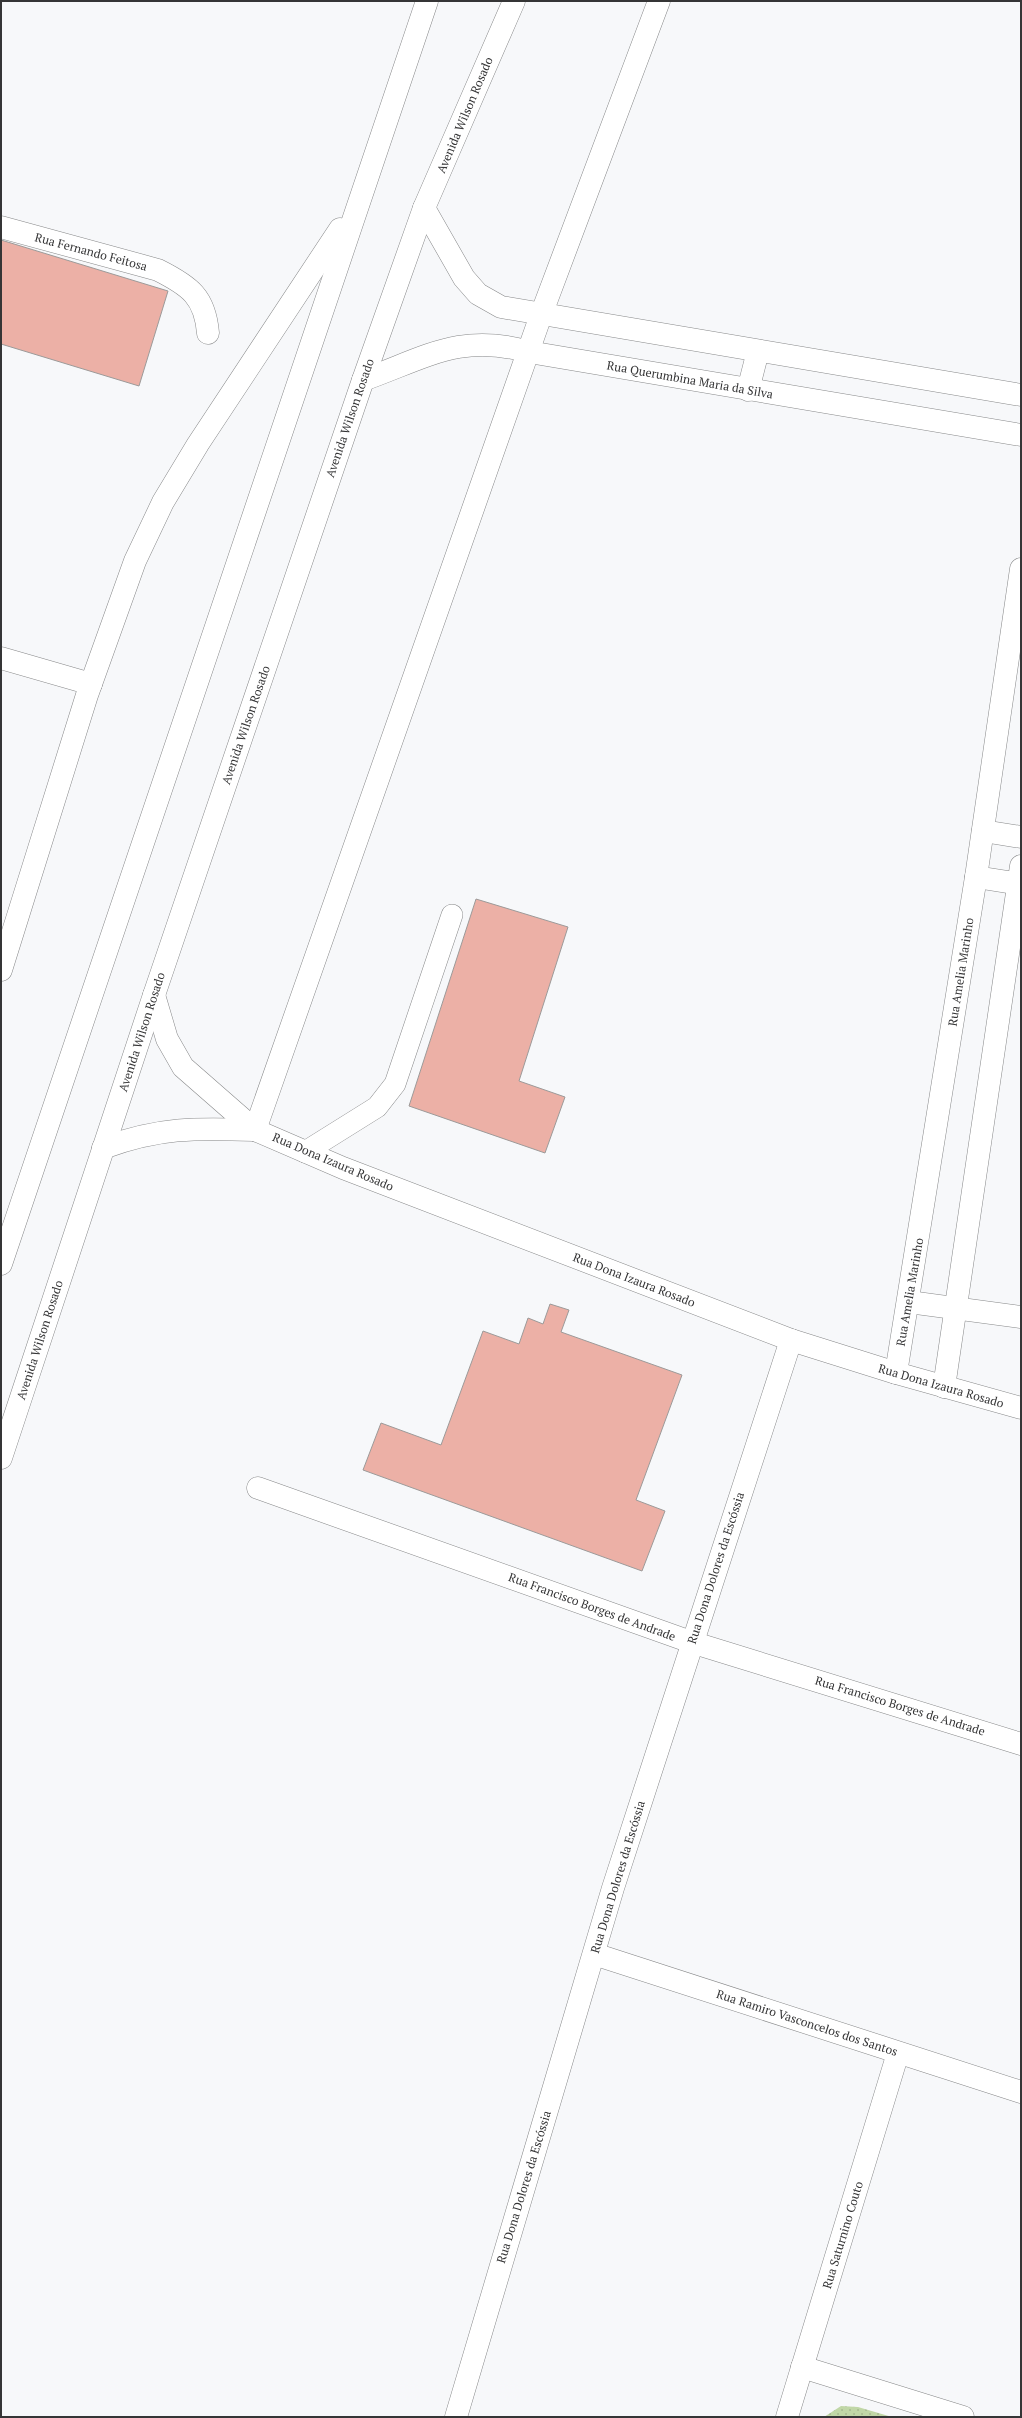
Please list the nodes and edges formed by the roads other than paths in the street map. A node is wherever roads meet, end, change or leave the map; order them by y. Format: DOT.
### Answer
graph roads {
  1 [pos="427,1"];
  2 [pos="514,1"];
  3 [pos="658,1"];
  4 [pos="361,196"];
  5 [pos="424,208"];
  6 [pos="1,227"];
  7 [pos="541,314"];
  8 [pos="208,334"];
  9 [pos="758,351"];
  10 [pos="529,352"];
  11 [pos="363,380"];
  12 [pos="748,390"];
  13 [pos="1021,395"];
  14 [pos="1021,435"];
  15 [pos="1021,569"];
  16 [pos="1,658"];
  17 [pos="91,684"];
  18 [pos="983,831"];
  19 [pos="1021,837"];
  20 [pos="976,877"];
  21 [pos="1020,878"];
  22 [pos="452,915"];
  23 [pos="1,970"];
  24 [pos="154,995"];
  25 [pos="256,1130"];
  26 [pos="103,1148"];
  27 [pos="305,1152"];
  28 [pos="1,1264"];
  29 [pos="908,1302"];
  30 [pos="955,1308"];
  31 [pos="1021,1317"];
  32 [pos="791,1340"];
  33 [pos="896,1373"];
  34 [pos="944,1387"];
  35 [pos="1021,1408"];
  36 [pos="1,1458"];
  37 [pos="258,1488"];
  38 [pos="691,1642"];
  39 [pos="1021,1744"];
  40 [pos="594,1954"];
  41 [pos="898,2053"];
  42 [pos="1021,2092"];
  43 [pos="802,2367"];
  44 [pos="456,2417"];
  45 [pos="787,2417"];
  46 [pos="964,2417"];
  1 -- 4 [label="main road"];
  2 -- 5 [label="main road, Avenida Wilson Rosado"];
  3 -- 7 [label="main road"];
  4 -- 17 [label="main road"];
  4 -- 28 [label="main road"];
  5 -- 7 [label="main road"];
  5 -- 11 [label="main road, Avenida Wilson Rosado"];
  6 -- 8 [label="main road, Rua Fernando Feitosa"];
  7 -- 9 [label="main road"];
  7 -- 10 [label="main road"];
  9 -- 12 [label="main road"];
  9 -- 13 [label="main road"];
  10 -- 11 [label="main road, Rua Querumbina Maria da Silva"];
  10 -- 12 [label="main road, Rua Querumbina Maria da Silva"];
  10 -- 25 [label="main road"];
  11 -- 24 [label="main road, Avenida Wilson Rosado"];
  12 -- 14 [label="main road, Rua Querumbina Maria da Silva"];
  15 -- 18 [label="main road, Rua Amelia Marinho"];
  16 -- 17 [label="main road"];
  17 -- 23 [label="main road"];
  18 -- 19 [label="main road"];
  18 -- 20 [label="main road, Rua Amelia Marinho"];
  20 -- 21 [label="main road"];
  20 -- 29 [label="main road, Rua Amelia Marinho"];
  21 -- 30 [label="main road"];
  22 -- 27 [label="lane"];
  24 -- 25 [label="main road, Rua Dona Izaura Rosado"];
  24 -- 26 [label="main road, Avenida Wilson Rosado"];
  25 -- 26 [label="main road, Rua Dona Izaura Rosado"];
  25 -- 27 [label="main road, Rua Dona Izaura Rosado"];
  26 -- 36 [label="main road, Avenida Wilson Rosado"];
  27 -- 32 [label="main road, Rua Dona Izaura Rosado"];
  29 -- 30 [label="main road"];
  29 -- 33 [label="main road, Rua Amelia Marinho"];
  30 -- 31 [label="main road"];
  30 -- 34 [label="main road"];
  32 -- 33 [label="main road, Rua Dona Izaura Rosado"];
  32 -- 38 [label="main road, Rua Dona Dolores da Escóssia"];
  33 -- 34 [label="main road, Rua Dona Izaura Rosado"];
  34 -- 35 [label="main road, Rua Dona Izaura Rosado"];
  37 -- 38 [label="main road, Rua Francisco Borges de Andrade"];
  38 -- 39 [label="main road, Rua Francisco Borges de Andrade"];
  38 -- 40 [label="main road, Rua Dona Dolores da Escóssia"];
  40 -- 41 [label="main road, Rua Ramiro Vasconcelos dos Santos"];
  40 -- 44 [label="main road, Rua Dona Dolores da Escóssia"];
  41 -- 42 [label="main road, Rua Ramiro Vasconcelos dos Santos"];
  41 -- 43 [label="main road, Rua Saturnino Couto"];
  43 -- 45 [label="main road, Rua Saturnino Couto"];
  43 -- 46 [label="main road"];
}
